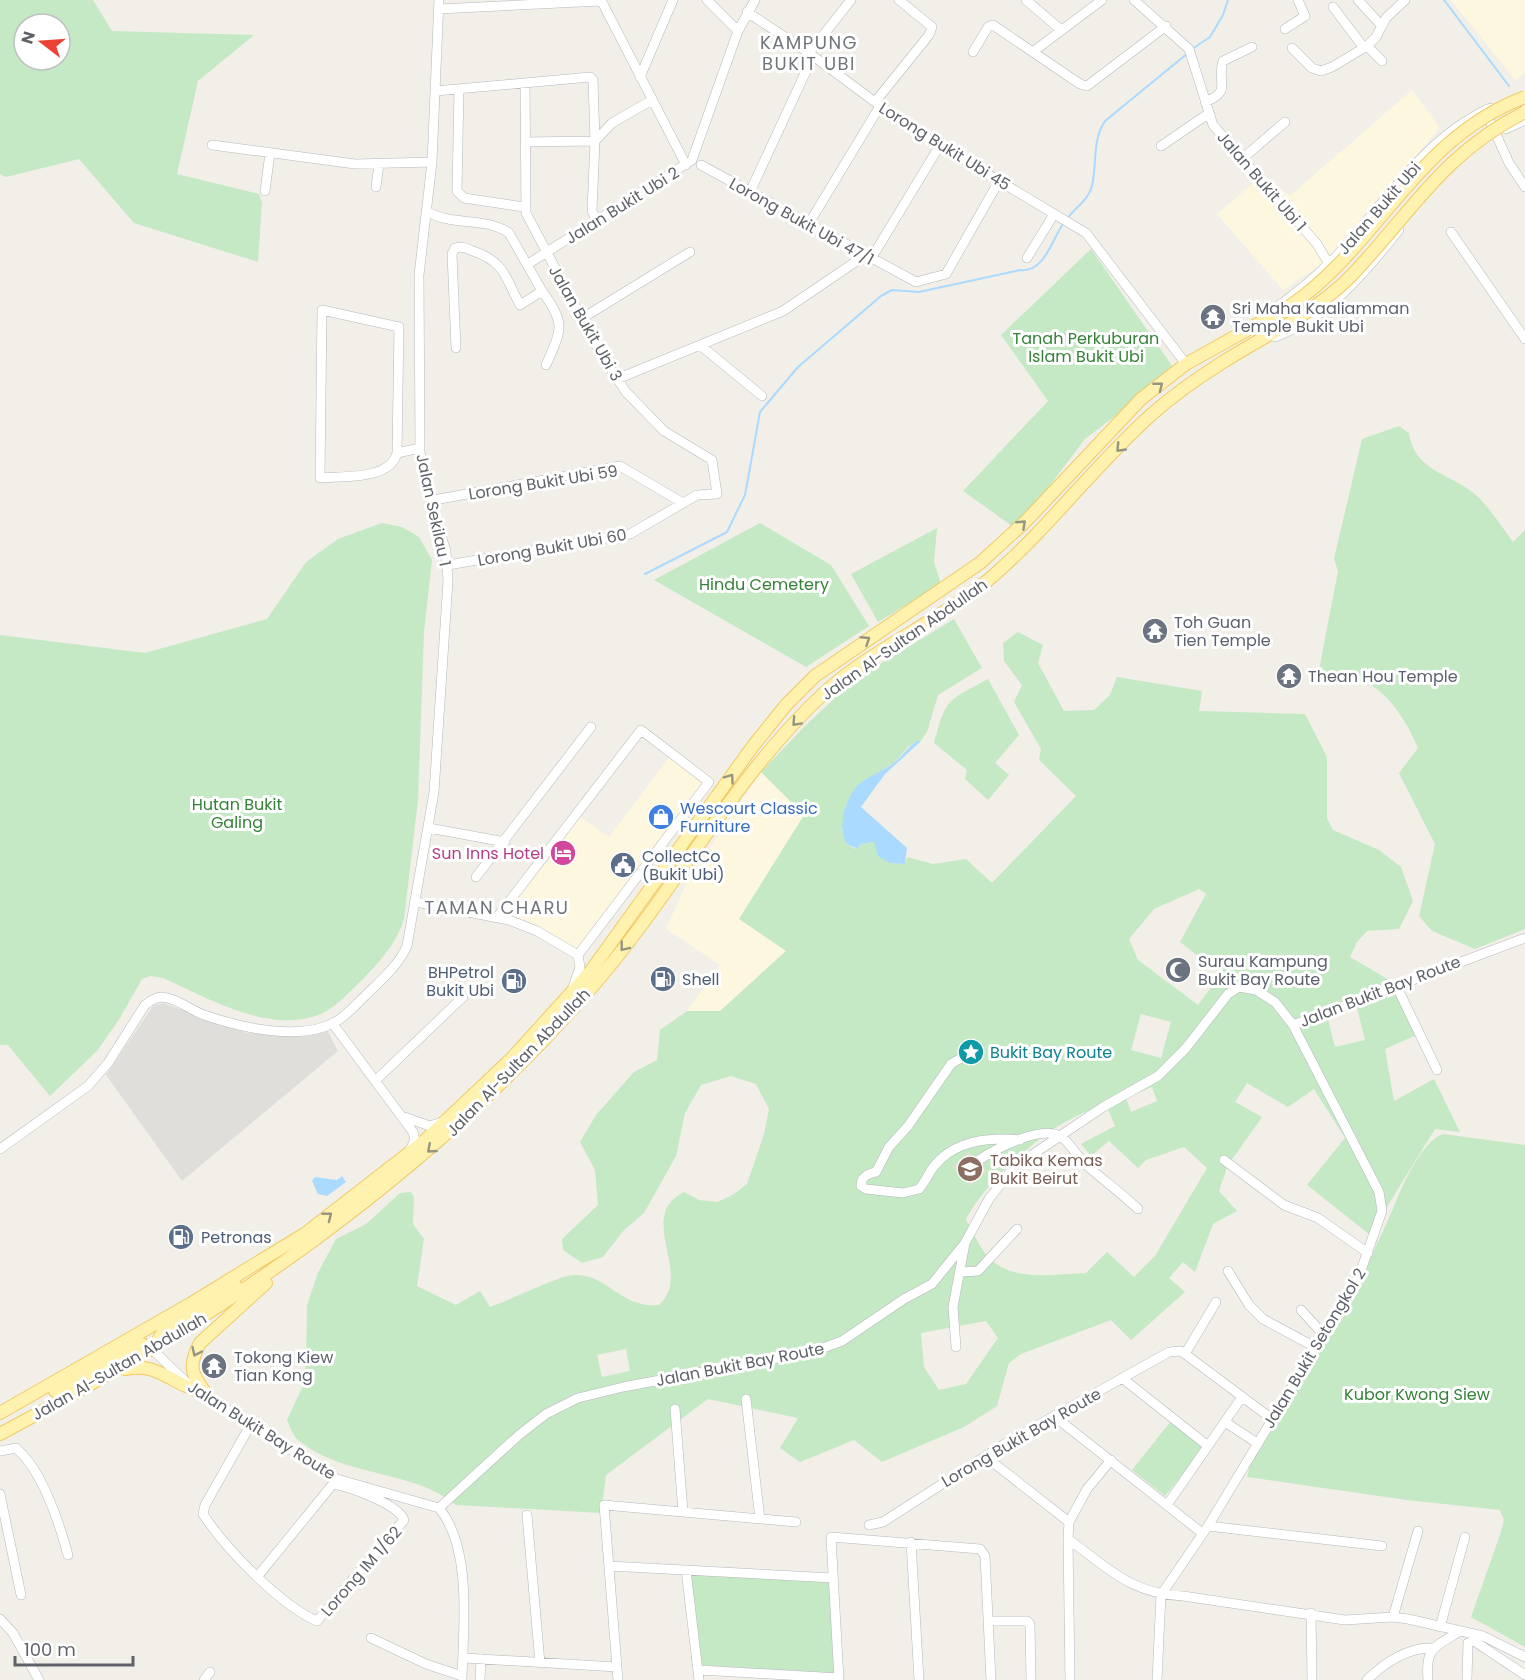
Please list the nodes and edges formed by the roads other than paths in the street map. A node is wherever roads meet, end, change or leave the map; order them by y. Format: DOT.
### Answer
graph roads {
  1 [pos="572,0"];
  2 [pos="673,0"];
  3 [pos="707,0"];
  4 [pos="755,0"];
  5 [pos="851,0"];
  6 [pos="899,0"];
  7 [pos="1026,0"];
  8 [pos="1102,0"];
  9 [pos="1134,0"];
  10 [pos="1298,0"];
  11 [pos="1358,0"];
  12 [pos="1405,0"];
  13 [pos="601,1"];
  14 [pos="521,2"];
  15 [pos="439,4"];
  16 [pos="458,4"];
  17 [pos="1333,7"];
  18 [pos="747,12"];
  19 [pos="1381,25"];
  20 [pos="1166,26"];
  21 [pos="1285,29"];
  22 [pos="1061,30"];
  23 [pos="738,31"];
  24 [pos="1252,47"];
  25 [pos="1365,47"];
  26 [pos="1292,48"];
  27 [pos="1034,51"];
  28 [pos="973,52"];
  29 [pos="811,55"];
  30 [pos="1382,61"];
  31 [pos="640,77"];
  32 [pos="525,83"];
  33 [pos="459,89"];
  34 [pos="435,91"];
  35 [pos="1525,95"];
  36 [pos="652,100"];
  37 [pos="1205,102"];
  38 [pos="878,104"];
  39 [pos="1485,110"];
  40 [pos="1525,112"];
  41 [pos="1208,114"];
  42 [pos="1525,120"];
  43 [pos="1285,122"];
  44 [pos="1511,126"];
  45 [pos="1495,134"];
  46 [pos="595,141"];
  47 [pos="525,142"];
  48 [pos="212,145"];
  49 [pos="940,145"];
  50 [pos="1161,146"];
  51 [pos="270,153"];
  52 [pos="1242,159"];
  53 [pos="432,162"];
  54 [pos="1509,163"];
  55 [pos="380,164"];
  56 [pos="686,165"];
  57 [pos="701,165"];
  58 [pos="1403,178"];
  59 [pos="999,181"];
  60 [pos="376,187"];
  61 [pos="1525,187"];
  62 [pos="265,190"];
  63 [pos="750,192"];
  64 [pos="1425,198"];
  65 [pos="524,207"];
  66 [pos="428,212"];
  67 [pos="1056,215"];
  68 [pos="597,221"];
  69 [pos="808,225"];
  70 [pos="1451,232"];
  71 [pos="690,252"];
  72 [pos="545,253"];
  73 [pos="868,258"];
  74 [pos="1027,258"];
  75 [pos="528,264"];
  76 [pos="1329,264"];
  77 [pos="542,291"];
  78 [pos="581,319"];
  79 [pos="1239,333"];
  80 [pos="1525,339"];
  81 [pos="700,345"];
  82 [pos="1247,347"];
  83 [pos="456,348"];
  84 [pos="1186,364"];
  85 [pos="546,365"];
  86 [pos="617,380"];
  87 [pos="762,396"];
  88 [pos="420,448"];
  89 [pos="397,453"];
  90 [pos="717,494"];
  91 [pos="429,498"];
  92 [pos="683,504"];
  93 [pos="448,565"];
  94 [pos="591,727"];
  95 [pos="429,828"];
  96 [pos="505,842"];
  97 [pos="476,877"];
  98 [pos="416,902"];
  99 [pos="498,916"];
  100 [pos="1525,938"];
  101 [pos="578,955"];
  102 [pos="1396,985"];
  103 [pos="569,995"];
  104 [pos="463,997"];
  105 [pos="333,1024"];
  106 [pos="1293,1024"];
  107 [pos="971,1052"];
  108 [pos="1437,1070"];
  109 [pos="375,1082"];
  110 [pos="402,1116"];
  111 [pos="448,1119"];
  112 [pos="1060,1136"];
  113 [pos="1020,1140"];
  114 [pos="0,1149"];
  115 [pos="408,1154"];
  116 [pos="979,1160"];
  117 [pos="1224,1160"];
  118 [pos="1138,1209"];
  119 [pos="1017,1229"];
  120 [pos="310,1236"];
  121 [pos="965,1243"];
  122 [pos="1368,1253"];
  123 [pos="1228,1271"];
  124 [pos="962,1272"];
  125 [pos="1216,1302"];
  126 [pos="1301,1310"];
  127 [pos="1323,1334"];
  128 [pos="956,1347"];
  129 [pos="1315,1347"];
  130 [pos="153,1350"];
  131 [pos="1180,1353"];
  132 [pos="117,1370"];
  133 [pos="1122,1378"];
  134 [pos="196,1390"];
  135 [pos="1242,1397"];
  136 [pos="210,1398"];
  137 [pos="746,1399"];
  138 [pos="675,1409"];
  139 [pos="0,1413"];
  140 [pos="1054,1416"];
  141 [pos="0,1419"];
  142 [pos="1272,1419"];
  143 [pos="1225,1422"];
  144 [pos="251,1424"];
  145 [pos="0,1434"];
  146 [pos="1257,1443"];
  147 [pos="1208,1446"];
  148 [pos="0,1451"];
  149 [pos="986,1457"];
  150 [pos="1111,1460"];
  151 [pos="336,1481"];
  152 [pos="0,1494"];
  153 [pos="1167,1505"];
  154 [pos="439,1508"];
  155 [pos="683,1512"];
  156 [pos="527,1515"];
  157 [pos="760,1519"];
  158 [pos="796,1522"];
  159 [pos="1069,1522"];
  160 [pos="869,1525"];
  161 [pos="1205,1529"];
  162 [pos="1418,1531"];
  163 [pos="1466,1537"];
  164 [pos="1068,1539"];
  165 [pos="911,1542"];
  166 [pos="1382,1546"];
  167 [pos="68,1555"];
  168 [pos="609,1566"];
  169 [pos="686,1570"];
  170 [pos="257,1577"];
  171 [pos="833,1578"];
  172 [pos="21,1595"];
  173 [pos="1161,1595"];
  174 [pos="1311,1613"];
  175 [pos="1393,1617"];
  176 [pos="0,1619"];
  177 [pos="988,1621"];
  178 [pos="1440,1627"];
  179 [pos="1459,1632"];
  180 [pos="371,1638"];
  181 [pos="1433,1648"];
  182 [pos="1525,1657"];
  183 [pos="464,1658"];
  184 [pos="481,1659"];
  185 [pos="540,1663"];
  186 [pos="616,1667"];
  187 [pos="210,1671"];
  188 [pos="699,1675"];
  189 [pos="1525,1675"];
  190 [pos="462,1678"];
  191 [pos="839,1679"];
  192 [pos="39,1680"];
  193 [pos="204,1680"];
  194 [pos="480,1680"];
  195 [pos="618,1680"];
  196 [pos="919,1680"];
  197 [pos="991,1680"];
  198 [pos="1031,1680"];
  199 [pos="1070,1680"];
  200 [pos="1157,1680"];
  201 [pos="1312,1680"];
  202 [pos="1367,1680"];
  203 [pos="1428,1680"];
  204 [pos="1467,1680"];
  1 -- 13 [label="street"];
  1 -- 14 [label="street"];
  2 -- 31 [label="street"];
  3 -- 23 [label="street"];
  4 -- 18 [label="street, Jalan Bukit Ubi 2"];
  5 -- 29 [label="street"];
  6 -- 38 [label="street"];
  7 -- 22 [label="street"];
  8 -- 22 [label="street"];
  9 -- 20 [label="street"];
  10 -- 21 [label="street"];
  11 -- 19 [label="street"];
  12 -- 19 [label="street"];
  13 -- 31 [label="street"];
  14 -- 16 [label="street"];
  15 -- 16 [label="street"];
  15 -- 34 [label="street, Jalan Sekilau 1"];
  17 -- 25 [label="street"];
  18 -- 23 [label="street, Jalan Bukit Ubi 2"];
  18 -- 29 [label="street, Lorong Bukit Ubi 45"];
  19 -- 25 [label="street"];
  20 -- 27 [label="street"];
  20 -- 37 [label="street, Jalan Bukit Ubi 1"];
  22 -- 27 [label="street"];
  23 -- 56 [label="street, Jalan Bukit Ubi 2"];
  24 -- 37 [label="street"];
  25 -- 26 [label="street"];
  25 -- 30 [label="street"];
  27 -- 28 [label="street"];
  29 -- 38 [label="street, Lorong Bukit Ubi 45"];
  29 -- 63 [label="street"];
  31 -- 36 [label="street"];
  32 -- 33 [label="street"];
  32 -- 46 [label="street"];
  32 -- 47 [label="street"];
  33 -- 34 [label="street"];
  33 -- 65 [label="street"];
  34 -- 53 [label="street, Jalan Sekilau 1"];
  35 -- 39 [label="street, Jalan Bukit Ubi"];
  35 -- 79 [label="main road, Jalan Al-Sultan Abdullah, bridge"];
  36 -- 46 [label="street"];
  36 -- 56 [label="street"];
  37 -- 41 [label="street, Jalan Bukit Ubi 1"];
  38 -- 49 [label="street, Lorong Bukit Ubi 45"];
  38 -- 69 [label="street"];
  39 -- 45 [label="street"];
  39 -- 58 [label="street, Jalan Bukit Ubi"];
  40 -- 82 [label="main road, Jalan Al-Sultan Abdullah, bridge"];
  41 -- 50 [label="street"];
  41 -- 52 [label="street, Jalan Bukit Ubi 1"];
  42 -- 44 [label="street, Jalan Bukit Ubi"];
  43 -- 52 [label="street"];
  44 -- 45 [label="street, Jalan Bukit Ubi"];
  44 -- 54 [label="street"];
  45 -- 54 [label="street"];
  45 -- 64 [label="street, Jalan Bukit Ubi"];
  46 -- 47 [label="street"];
  46 -- 68 [label="street"];
  47 -- 65 [label="street"];
  48 -- 51 [label="street"];
  49 -- 59 [label="street, Lorong Bukit Ubi 45"];
  49 -- 73 [label="street"];
  51 -- 55 [label="street"];
  51 -- 62 [label="street"];
  52 -- 76 [label="street, Jalan Bukit Ubi 1"];
  53 -- 55 [label="street"];
  53 -- 66 [label="street, Jalan Sekilau 1"];
  54 -- 61 [label="street"];
  55 -- 60 [label="street"];
  56 -- 68 [label="street, Jalan Bukit Ubi 2"];
  57 -- 63 [label="street, Lorong Bukit Ubi 47/1"];
  58 -- 64 [label="street"];
  58 -- 76 [label="street, Jalan Bukit Ubi"];
  59 -- 67 [label="street, Lorong Bukit Ubi 45"];
  59 -- 73 [label="street, Lorong Bukit Ubi 47/1"];
  63 -- 69 [label="street, Lorong Bukit Ubi 47/1"];
  64 -- 82 [label="street, Jalan Bukit Ubi"];
  65 -- 72 [label="street, Jalan Bukit Ubi 3"];
  66 -- 75 [label="street"];
  66 -- 88 [label="street, Jalan Sekilau 1"];
  67 -- 74 [label="street"];
  67 -- 84 [label="street, Lorong Bukit Ubi 45"];
  68 -- 72 [label="street, Jalan Bukit Ubi 2"];
  69 -- 73 [label="street, Lorong Bukit Ubi 47/1"];
  70 -- 80 [label="street"];
  71 -- 78 [label="street"];
  72 -- 75 [label="street, Jalan Bukit Ubi 2"];
  72 -- 78 [label="street, Jalan Bukit Ubi 3"];
  73 -- 81 [label="street"];
  75 -- 77 [label="street"];
  76 -- 79 [label="street, Jalan Bukit Ubi"];
  77 -- 83 [label="street"];
  77 -- 85 [label="street"];
  78 -- 86 [label="street, Jalan Bukit Ubi 3"];
  79 -- 84 [label="main road, Jalan Al-Sultan Abdullah"];
  81 -- 86 [label="street"];
  81 -- 87 [label="street"];
  82 -- 120 [label="main road, Jalan Al-Sultan Abdullah, one-way"];
  103 -- 84 [label="main road, Jalan Al-Sultan Abdullah, one-way"];
  86 -- 90 [label="street, Jalan Bukit Ubi 3"];
  88 -- 89 [label="street"];
  88 -- 91 [label="street, Jalan Sekilau 1"];
  89 -- 89 [label="street"];
  90 -- 92 [label="street, Lorong Bukit Ubi 60"];
  91 -- 92 [label="street, Lorong Bukit Ubi 59"];
  91 -- 93 [label="street, Jalan Sekilau 1"];
  92 -- 93 [label="street, Lorong Bukit Ubi 60"];
  93 -- 95 [label="street, Jalan Sekilau 1"];
  94 -- 96 [label="street"];
  95 -- 96 [label="street"];
  95 -- 98 [label="street, Jalan Sekilau 1"];
  96 -- 97 [label="street"];
  98 -- 99 [label="street"];
  98 -- 105 [label="street, Jalan Sekilau 1"];
  99 -- 101 [label="street"];
  99 -- 101 [label="street"];
  100 -- 102 [label="street, Jalan Bukit Bay Route"];
  101 -- 103 [label="street"];
  102 -- 106 [label="street, Jalan Bukit Bay Route"];
  102 -- 108 [label="street"];
  103 -- 111 [label="main road, Jalan Al-Sultan Abdullah"];
  104 -- 109 [label="street"];
  105 -- 109 [label="street"];
  105 -- 114 [label="street"];
  106 -- 112 [label="street, Jalan Bukit Bay Route"];
  106 -- 122 [label="street, Jalan Bukit Setongkol 2"];
  107 -- 113 [label="street"];
  109 -- 110 [label="street"];
  110 -- 111 [label="street"];
  110 -- 115 [label="street"];
  111 -- 115 [label="main road, Jalan Al-Sultan Abdullah"];
  112 -- 113 [label="street"];
  112 -- 118 [label="street"];
  112 -- 121 [label="street, Jalan Bukit Bay Route"];
  113 -- 116 [label="street"];
  120 -- 115 [label="main road, Jalan Al-Sultan Abdullah, one-way"];
  117 -- 122 [label="street"];
  119 -- 124 [label="street"];
  120 -- 130 [label="main road"];
  120 -- 136 [label="main road, one-way"];
  120 -- 139 [label="main road, Jalan Al-Sultan Abdullah"];
  121 -- 124 [label="street"];
  121 -- 154 [label="street, Jalan Bukit Bay Route"];
  122 -- 127 [label="street, Jalan Bukit Setongkol 2"];
  123 -- 129 [label="street"];
  124 -- 128 [label="street"];
  125 -- 131 [label="street"];
  126 -- 127 [label="street"];
  127 -- 129 [label="street, Jalan Bukit Setongkol 2"];
  129 -- 142 [label="street, Jalan Bukit Setongkol 2"];
  130 -- 132 [label="main road, Jalan Al-Sultan Abdullah"];
  130 -- 134 [label="street, Jalan Bukit Bay Route"];
  130 -- 141 [label="main road"];
  131 -- 133 [label="street, Lorong Bukit Bay Route"];
  131 -- 135 [label="street"];
  132 -- 134 [label="main road"];
  132 -- 145 [label="main road, Jalan Al-Sultan Abdullah"];
  133 -- 140 [label="street, Lorong Bukit Bay Route"];
  133 -- 147 [label="street"];
  134 -- 136 [label="street, Jalan Bukit Bay Route"];
  135 -- 142 [label="street"];
  135 -- 143 [label="street"];
  136 -- 144 [label="street, Jalan Bukit Bay Route"];
  137 -- 157 [label="street"];
  138 -- 155 [label="street"];
  140 -- 149 [label="street, Lorong Bukit Bay Route"];
  140 -- 150 [label="street"];
  142 -- 146 [label="street, Jalan Bukit Setongkol 2"];
  143 -- 146 [label="street"];
  143 -- 147 [label="street"];
  144 -- 151 [label="street, Jalan Bukit Bay Route"];
  144 -- 170 [label="street"];
  146 -- 161 [label="street, Jalan Bukit Setongkol 2"];
  147 -- 153 [label="street"];
  148 -- 167 [label="street"];
  149 -- 159 [label="street"];
  149 -- 160 [label="street, Lorong Bukit Bay Route"];
  150 -- 153 [label="street"];
  150 -- 159 [label="street"];
  151 -- 154 [label="street, Jalan Bukit Bay Route"];
  151 -- 170 [label="street"];
  151 -- 170 [label="street, Lorong IM 1/62"];
  152 -- 172 [label="street"];
  153 -- 161 [label="street"];
  154 -- 183 [label="street"];
  155 -- 157 [label="street"];
  155 -- 168 [label="street"];
  156 -- 185 [label="street"];
  157 -- 158 [label="street"];
  159 -- 164 [label="street"];
  161 -- 166 [label="street"];
  161 -- 173 [label="street, Jalan Bukit Setongkol 2"];
  162 -- 175 [label="street"];
  163 -- 178 [label="street"];
  164 -- 173 [label="street"];
  164 -- 199 [label="street"];
  165 -- 171 [label="street"];
  165 -- 177 [label="street"];
  165 -- 196 [label="street"];
  168 -- 169 [label="street"];
  168 -- 186 [label="street"];
  169 -- 171 [label="street"];
  169 -- 188 [label="street"];
  171 -- 191 [label="street"];
  173 -- 174 [label="street"];
  173 -- 200 [label="street"];
  174 -- 175 [label="street"];
  174 -- 201 [label="street"];
  175 -- 178 [label="street"];
  176 -- 192 [label="street"];
  177 -- 197 [label="street"];
  177 -- 198 [label="street"];
  178 -- 179 [label="street"];
  179 -- 181 [label="street"];
  179 -- 182 [label="street"];
  180 -- 190 [label="street"];
  181 -- 202 [label="street"];
  181 -- 203 [label="street"];
  183 -- 184 [label="street"];
  183 -- 190 [label="street"];
  184 -- 185 [label="street"];
  184 -- 194 [label="street"];
  185 -- 186 [label="street"];
  186 -- 195 [label="street"];
  187 -- 193 [label="street"];
  188 -- 191 [label="street"];
  189 -- 204 [label="street"];
}
